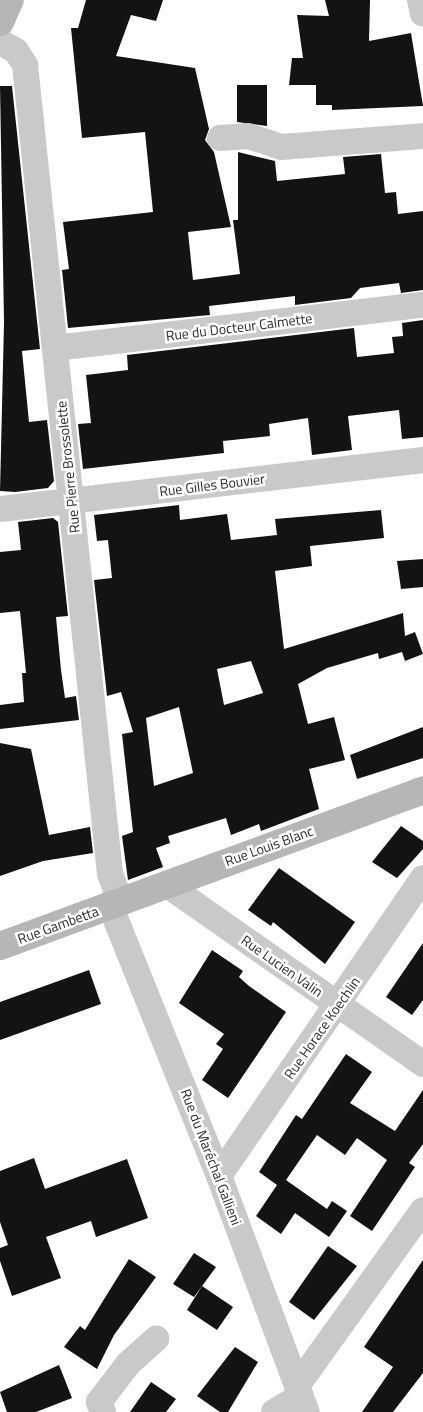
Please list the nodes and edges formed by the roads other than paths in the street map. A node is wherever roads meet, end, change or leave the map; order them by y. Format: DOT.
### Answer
graph roads {
  1 [pos="10,0"];
  2 [pos="420,0"];
  3 [pos="423,14"];
  4 [pos="0,22"];
  5 [pos="0,42"];
  6 [pos="423,136"];
  7 [pos="220,138"];
  8 [pos="423,305"];
  9 [pos="55,348"];
  10 [pos="423,460"];
  11 [pos="72,502"];
  12 [pos="0,509"];
  13 [pos="423,790"];
  14 [pos="423,878"];
  15 [pos="166,884"];
  16 [pos="115,903"];
  17 [pos="0,946"];
  18 [pos="337,1005"];
  19 [pos="423,1064"];
  20 [pos="219,1176"];
  21 [pos="423,1210"];
  22 [pos="156,1339"];
  23 [pos="302,1398"];
  24 [pos="103,1412"];
  25 [pos="274,1412"];
  1 -- 4 [label="street"];
  2 -- 3 [label="street"];
  5 -- 9 [label="street, Rue Pierre Brossolette"];
  6 -- 7 [label="street"];
  8 -- 9 [label="street, Rue du Docteur Calmette"];
  9 -- 11 [label="street, Rue Pierre Brossolette"];
  10 -- 11 [label="street, Rue Gilles Bouvier"];
  11 -- 12 [label="street, Rue Gilles Bouvier"];
  11 -- 16 [label="street, Rue Pierre Brossolette"];
  13 -- 15 [label="street, Rue Louis Blanc"];
  14 -- 18 [label="street, Rue Horace Koechlin"];
  15 -- 16 [label="street, Rue Louis Blanc"];
  15 -- 18 [label="street, Rue Lucien Valin"];
  16 -- 17 [label="street, Rue Gambetta"];
  16 -- 20 [label="street, Rue du Maréchal Gallieni"];
  18 -- 19 [label="street, Rue Lucien Valin"];
  18 -- 20 [label="street, Rue Horace Koechlin"];
  20 -- 23 [label="street, Rue du Maréchal Gallieni"];
  21 -- 23 [label="street"];
  22 -- 24 [label="street"];
  23 -- 25 [label="street"];
}
